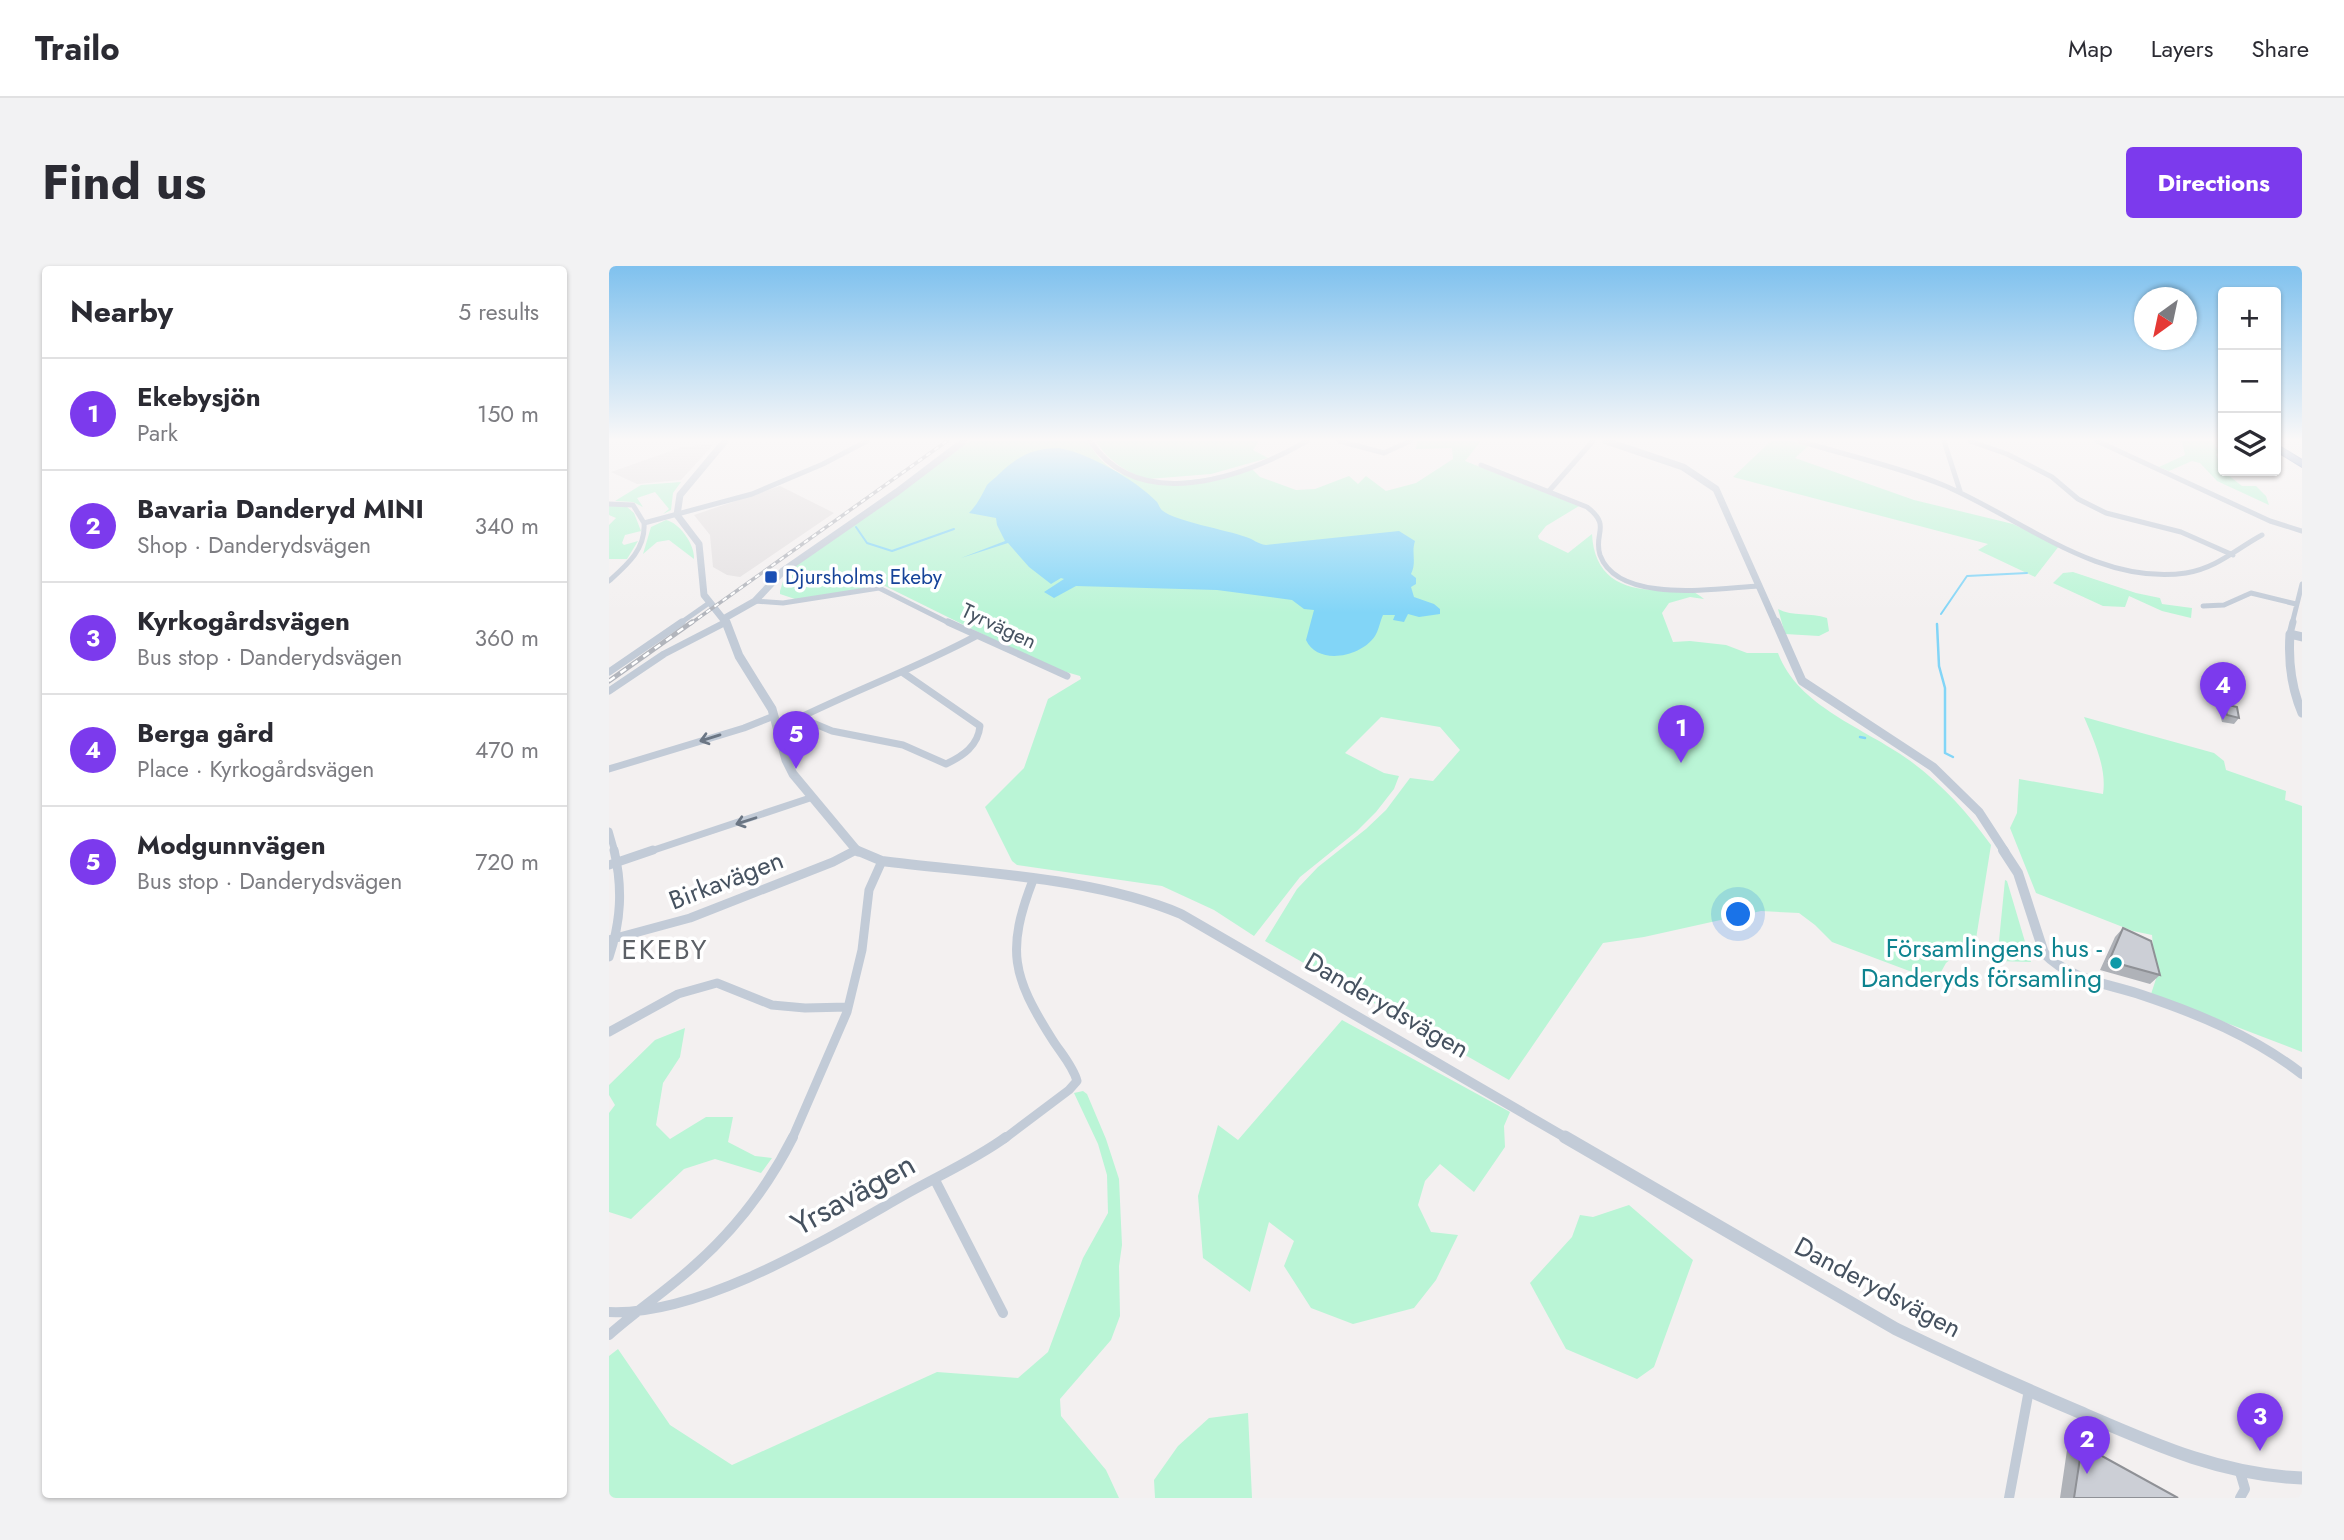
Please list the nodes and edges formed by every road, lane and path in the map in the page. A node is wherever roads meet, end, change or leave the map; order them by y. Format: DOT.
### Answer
graph roads {
  1 [pos="679,498"];
  2 [pos="736,498"];
  3 [pos="888,498"];
  4 [pos="1565,498"];
  5 [pos="1720,498"];
  6 [pos="1973,498"];
  7 [pos="2077,498"];
  8 [pos="2221,498"];
  9 [pos="609,504"];
  10 [pos="677,515"];
  11 [pos="644,523"];
  12 [pos="2302,531"];
  13 [pos="2262,536"];
  14 [pos="2233,555"];
  15 [pos="609,581"];
  16 [pos="2302,584"];
  17 [pos="1759,586"];
  18 [pos="755,601"];
  19 [pos="709,603"];
  20 [pos="2296,604"];
  21 [pos="2203,606"];
  22 [pos="725,620"];
  23 [pos="2290,634"];
  24 [pos="976,636"];
  25 [pos="2302,637"];
  26 [pos="609,672"];
  27 [pos="902,672"];
  28 [pos="1067,676"];
  29 [pos="609,691"];
  30 [pos="2302,713"];
  31 [pos="774,716"];
  32 [pos="801,718"];
  33 [pos="777,729"];
  34 [pos="609,769"];
  35 [pos="810,798"];
  36 [pos="609,831"];
  37 [pos="856,850"];
  38 [pos="882,861"];
  39 [pos="612,864"];
  40 [pos="1033,880"];
  41 [pos="613,939"];
  42 [pos="609,957"];
  43 [pos="848,1007"];
  44 [pos="609,1032"];
  45 [pos="2302,1074"];
  46 [pos="935,1180"];
  47 [pos="609,1312"];
  48 [pos="632,1313"];
  49 [pos="1003,1313"];
  50 [pos="609,1335"];
  51 [pos="2029,1390"];
  52 [pos="2240,1472"];
  53 [pos="2302,1478"];
  54 [pos="2008,1498"];
  55 [pos="2240,1498"];
  1 -- 10 [label="street"];
  2 -- 10 [label="street"];
  3 -- 18 [label="street"];
  4 -- 17 [label="street"];
  5 -- 17 [label="street"];
  6 -- 14 [label="street"];
  7 -- 14 [label="street"];
  8 -- 12 [label="street"];
  9 -- 11 [label="street"];
  10 -- 11 [label="street"];
  10 -- 19 [label="street"];
  11 -- 15 [label="street"];
  13 -- 14 [label="street"];
  16 -- 20 [label="street"];
  17 -- 45 [label="street"];
  18 -- 22 [label="street"];
  18 -- 24 [label="street, Tyrvägen"];
  19 -- 22 [label="street, Danderydsvägen"];
  19 -- 26 [label="street"];
  20 -- 21 [label="street"];
  20 -- 23 [label="street"];
  22 -- 29 [label="street"];
  22 -- 31 [label="street, Danderydsvägen"];
  23 -- 25 [label="street"];
  23 -- 30 [label="street"];
  24 -- 27 [label="street"];
  24 -- 28 [label="street, Tyrvägen"];
  27 -- 32 [label="street"];
  27 -- 32 [label="street"];
  31 -- 33 [label="street, Danderydsvägen"];
  31 -- 34 [label="street, one-way"];
  32 -- 33 [label="street"];
  33 -- 35 [label="street, Danderydsvägen"];
  35 -- 37 [label="street, Danderydsvägen"];
  35 -- 39 [label="street, one-way"];
  36 -- 39 [label="street"];
  37 -- 38 [label="street, Danderydsvägen"];
  37 -- 41 [label="street, Birkavägen"];
  38 -- 40 [label="street, Danderydsvägen"];
  38 -- 43 [label="street"];
  39 -- 41 [label="street"];
  40 -- 46 [label="street, Yrsavägen"];
  40 -- 51 [label="street, Danderydsvägen"];
  41 -- 42 [label="street"];
  43 -- 44 [label="street"];
  43 -- 48 [label="street"];
  46 -- 48 [label="street, Yrsavägen"];
  46 -- 49 [label="street"];
  47 -- 48 [label="street"];
  48 -- 50 [label="street"];
  51 -- 52 [label="street, Danderydsvägen"];
  51 -- 54 [label="street"];
  52 -- 53 [label="street, Danderydsvägen"];
  52 -- 55 [label="street"];
}
